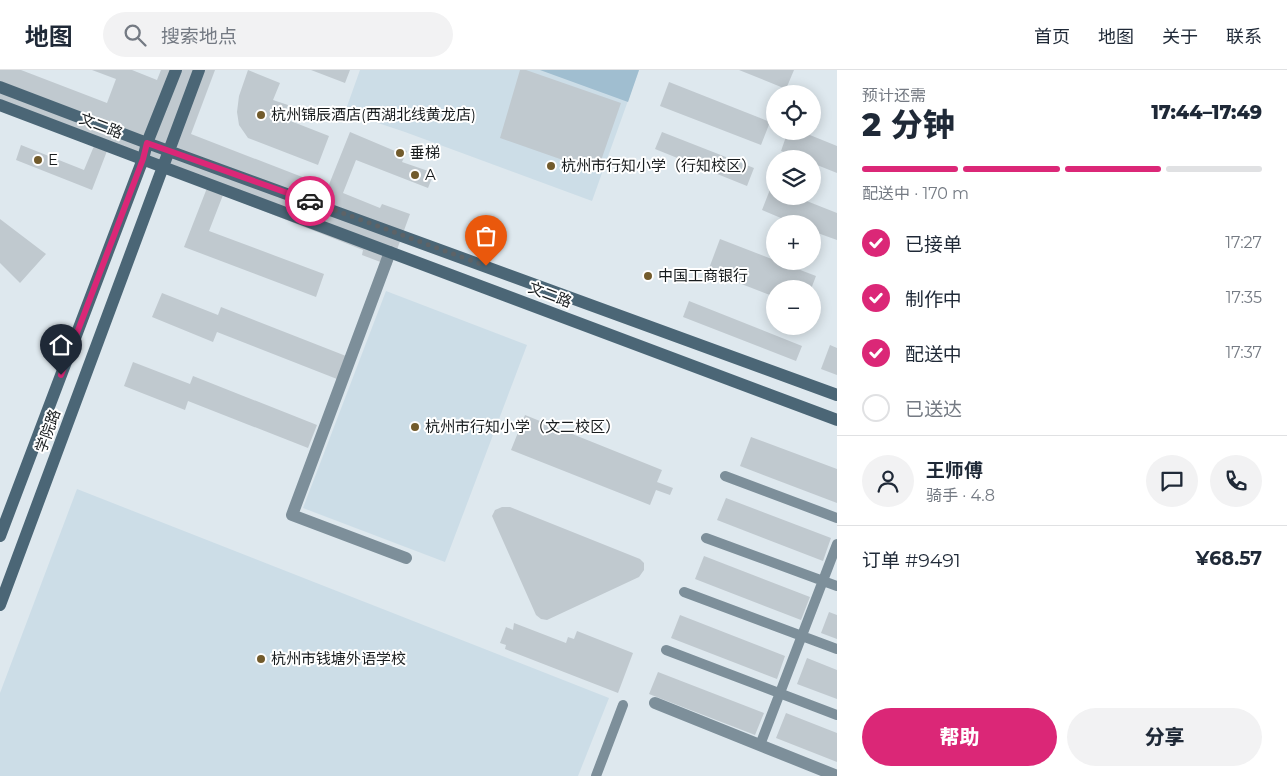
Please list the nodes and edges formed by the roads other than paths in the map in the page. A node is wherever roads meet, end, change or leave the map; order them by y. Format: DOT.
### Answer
graph roads {
  1 [pos="176,70"];
  2 [pos="199,70"];
  3 [pos="0,86"];
  4 [pos="0,105"];
  5 [pos="147,143"];
  6 [pos="169,150"];
  7 [pos="143,159"];
  8 [pos="163,167"];
  9 [pos="390,252"];
  10 [pos="837,395"];
  11 [pos="837,420"];
  12 [pos="725,476"];
  13 [pos="837,518"];
  14 [pos="0,536"];
  15 [pos="706,538"];
  16 [pos="837,544"];
  17 [pos="406,558"];
  18 [pos="823,581"];
  19 [pos="837,586"];
  20 [pos="684,592"];
  21 [pos="0,606"];
  22 [pos="802,636"];
  23 [pos="837,649"];
  24 [pos="666,650"];
  25 [pos="780,693"];
  26 [pos="655,703"];
  27 [pos="623,705"];
  28 [pos="837,715"];
  29 [pos="760,745"];
  30 [pos="596,776"];
  31 [pos="837,776"];
  1 -- 5 [label="main road, 学院路"];
  2 -- 6 [label="main road, 学院路"];
  3 -- 5 [label="main road, 文二路"];
  4 -- 7 [label="main road, 文二路"];
  5 -- 6 [label="main road, 文二路"];
  5 -- 7 [label="main road, 学院路"];
  6 -- 8 [label="main road, 学院路"];
  6 -- 10 [label="main road, 文二路"];
  7 -- 8 [label="main road, 文二路"];
  7 -- 14 [label="main road, 学院路"];
  8 -- 9 [label="main road, 文二路"];
  8 -- 21 [label="main road, 学院路"];
  9 -- 11 [label="main road, 文二路"];
  9 -- 17 [label="street"];
  12 -- 13 [label="lane"];
  15 -- 18 [label="lane"];
  16 -- 18 [label="lane"];
  18 -- 19 [label="lane"];
  18 -- 22 [label="lane"];
  20 -- 22 [label="lane"];
  22 -- 23 [label="lane"];
  22 -- 25 [label="lane"];
  24 -- 25 [label="lane"];
  25 -- 28 [label="lane"];
  25 -- 29 [label="lane"];
  26 -- 29 [label="street"];
  27 -- 30 [label="lane"];
  29 -- 31 [label="street"];
}
